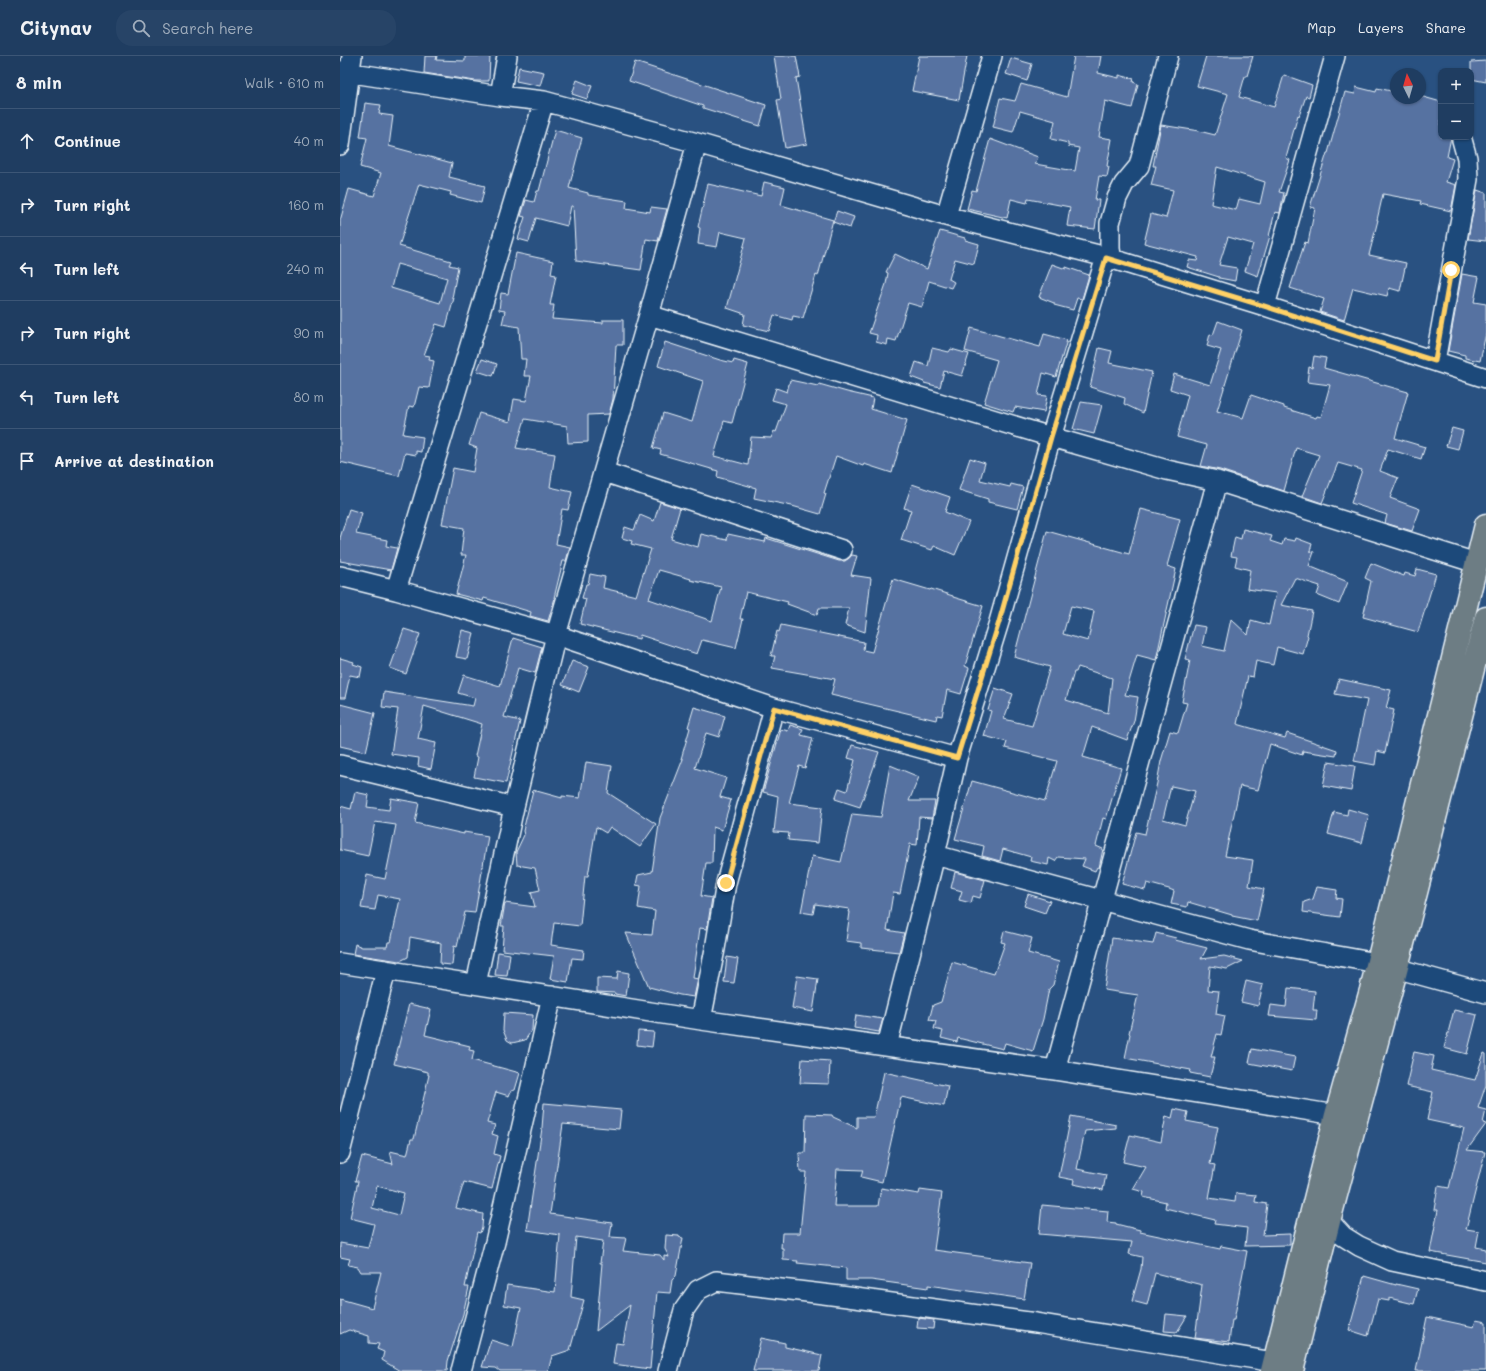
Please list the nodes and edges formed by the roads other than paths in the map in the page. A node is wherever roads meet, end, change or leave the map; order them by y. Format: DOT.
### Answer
graph roads {
  1 [pos="507,56"];
  2 [pos="992,56"];
  3 [pos="1168,56"];
  4 [pos="1335,56"];
  5 [pos="347,66"];
  6 [pos="500,96"];
  7 [pos="544,101"];
  8 [pos="1462,140"];
  9 [pos="697,143"];
  10 [pos="340,145"];
  11 [pos="946,216"];
  12 [pos="1109,259"];
  13 [pos="1264,306"];
  14 [pos="649,315"];
  15 [pos="1435,361"];
  16 [pos="1486,378"];
  17 [pos="1051,437"];
  18 [pos="604,472"];
  19 [pos="1217,481"];
  20 [pos="1486,525"];
  21 [pos="842,550"];
  22 [pos="1476,563"];
  23 [pos="340,576"];
  24 [pos="396,590"];
  25 [pos="1486,618"];
  26 [pos="556,634"];
  27 [pos="774,708"];
  28 [pos="957,758"];
  29 [pos="340,765"];
  30 [pos="514,807"];
  31 [pos="935,855"];
  32 [pos="1102,901"];
  33 [pos="340,963"];
  34 [pos="1387,965"];
  35 [pos="386,970"];
  36 [pos="476,984"];
  37 [pos="1486,993"];
  38 [pos="552,996"];
  39 [pos="701,1020"];
  40 [pos="887,1046"];
  41 [pos="1055,1070"];
  42 [pos="1336,1115"];
  43 [pos="340,1153"];
  44 [pos="1321,1216"];
  45 [pos="1486,1280"];
  46 [pos="1279,1368"];
  47 [pos="461,1371"];
  48 [pos="668,1371"];
  1 -- 6 [label="street"];
  2 -- 11 [label="street"];
  3 -- 12 [label="street"];
  4 -- 13 [label="street"];
  5 -- 6 [label="street"];
  5 -- 10 [label="street"];
  6 -- 7 [label="street"];
  7 -- 9 [label="street"];
  7 -- 24 [label="street"];
  8 -- 15 [label="street"];
  9 -- 11 [label="street"];
  9 -- 14 [label="street"];
  11 -- 12 [label="street"];
  12 -- 13 [label="street"];
  12 -- 17 [label="street"];
  13 -- 15 [label="street"];
  14 -- 17 [label="street"];
  14 -- 18 [label="street"];
  15 -- 16 [label="street"];
  17 -- 19 [label="street"];
  17 -- 28 [label="street"];
  18 -- 21 [label="street"];
  18 -- 26 [label="street"];
  19 -- 22 [label="street"];
  19 -- 32 [label="street"];
  20 -- 22 [label="main road"];
  22 -- 34 [label="main road"];
  23 -- 24 [label="street"];
  24 -- 26 [label="street"];
  25 -- 34 [label="main road"];
  26 -- 27 [label="street"];
  26 -- 30 [label="street"];
  27 -- 28 [label="street"];
  27 -- 39 [label="street"];
  28 -- 31 [label="street"];
  29 -- 30 [label="street"];
  30 -- 36 [label="street"];
  31 -- 32 [label="street"];
  31 -- 40 [label="street"];
  32 -- 34 [label="street"];
  32 -- 41 [label="street"];
  33 -- 35 [label="street"];
  34 -- 37 [label="street"];
  34 -- 42 [label="main road"];
  34 -- 44 [label="main road"];
  35 -- 36 [label="street"];
  35 -- 43 [label="street"];
  36 -- 38 [label="street"];
  38 -- 39 [label="street"];
  38 -- 47 [label="street"];
  39 -- 40 [label="street"];
  40 -- 41 [label="street"];
  41 -- 42 [label="street"];
  42 -- 44 [label="main road"];
  44 -- 45 [label="street"];
  44 -- 46 [label="main road"];
  46 -- 48 [label="street"];
}
